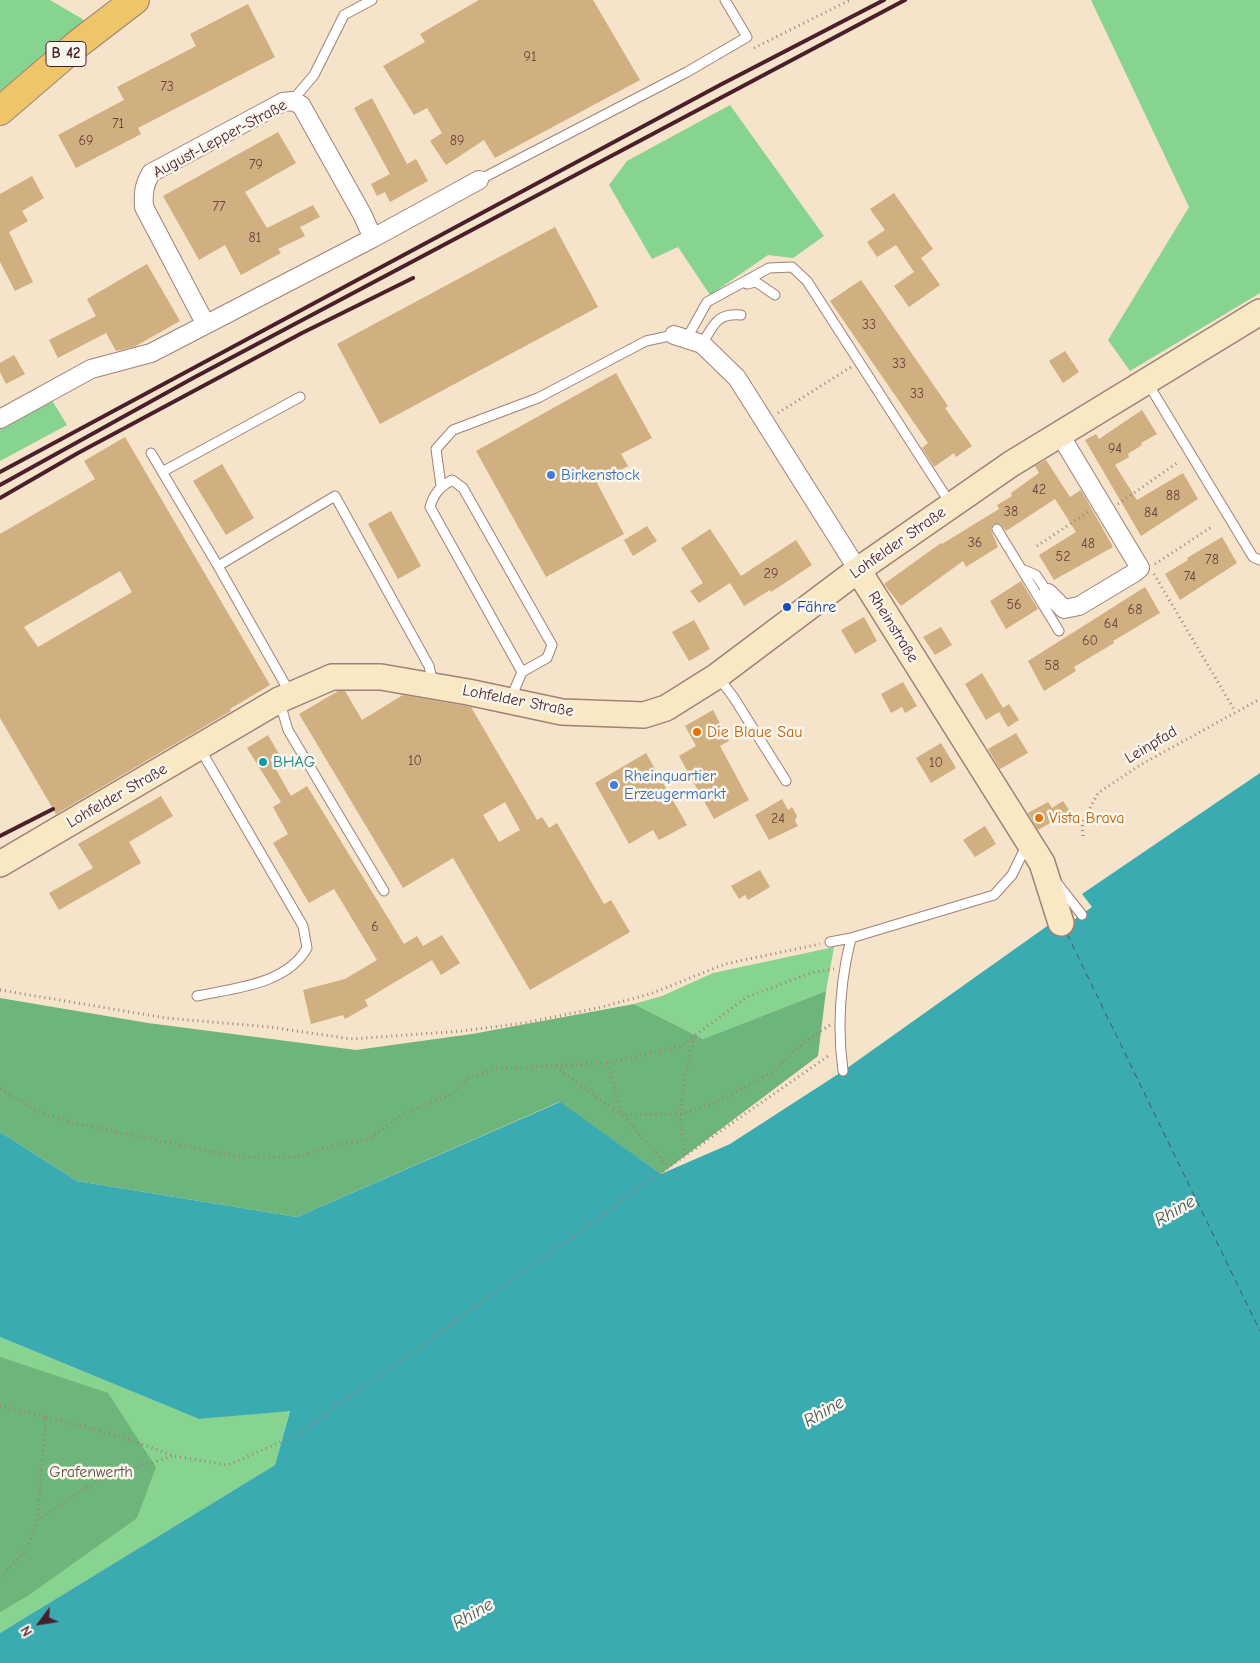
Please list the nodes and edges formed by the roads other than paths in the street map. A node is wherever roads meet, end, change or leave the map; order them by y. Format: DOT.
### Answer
graph roads {
  1 [pos="135,0"];
  2 [pos="372,0"];
  3 [pos="725,0"];
  4 [pos="292,100"];
  5 [pos="0,111"];
  6 [pos="479,180"];
  7 [pos="373,238"];
  8 [pos="727,290"];
  9 [pos="775,295"];
  10 [pos="1260,312"];
  11 [pos="741,315"];
  12 [pos="205,323"];
  13 [pos="688,339"];
  14 [pos="1146,381"];
  15 [pos="300,398"];
  16 [pos="0,419"];
  17 [pos="1059,433"];
  18 [pos="151,453"];
  19 [pos="162,472"];
  20 [pos="441,486"];
  21 [pos="951,506"];
  22 [pos="997,529"];
  23 [pos="1260,560"];
  24 [pos="218,566"];
  25 [pos="858,570"];
  26 [pos="1024,570"];
  27 [pos="1048,593"];
  28 [pos="1059,630"];
  29 [pos="522,672"];
  30 [pos="717,676"];
  31 [pos="433,686"];
  32 [pos="285,698"];
  33 [pos="510,701"];
  34 [pos="199,747"];
  35 [pos="786,781"];
  36 [pos="1028,841"];
  37 [pos="0,864"];
  38 [pos="384,891"];
  39 [pos="1072,919"];
  40 [pos="851,938"];
  41 [pos="830,942"];
  42 [pos="197,996"];
  43 [pos="843,1070"];
  1 -- 5 [label="main road, B 42"];
  2 -- 4 [label="lane"];
  3 -- 6 [label="lane"];
  4 -- 7 [label="street, August-Lepper-Straße"];
  4 -- 12 [label="street, August-Lepper-Straße"];
  6 -- 7 [label="street"];
  7 -- 12 [label="street"];
  8 -- 9 [label="lane"];
  8 -- 13 [label="lane"];
  8 -- 21 [label="lane"];
  10 -- 14 [label="street, Lohfelder Straße"];
  11 -- 13 [label="lane"];
  12 -- 16 [label="street"];
  13 -- 20 [label="lane"];
  13 -- 25 [label="street, Rheinstraße"];
  14 -- 17 [label="street, Lohfelder Straße"];
  14 -- 23 [label="lane"];
  15 -- 19 [label="lane"];
  17 -- 21 [label="street, Lohfelder Straße"];
  17 -- 27 [label="street"];
  18 -- 19 [label="lane"];
  19 -- 24 [label="lane"];
  20 -- 29 [label="lane"];
  20 -- 29 [label="lane"];
  21 -- 25 [label="street, Lohfelder Straße"];
  22 -- 26 [label="lane"];
  24 -- 31 [label="lane"];
  24 -- 32 [label="lane"];
  25 -- 30 [label="street, Lohfelder Straße"];
  25 -- 36 [label="street, Rheinstraße"];
  26 -- 27 [label="lane"];
  26 -- 28 [label="lane"];
  29 -- 33 [label="lane"];
  30 -- 33 [label="street, Lohfelder Straße"];
  30 -- 35 [label="lane"];
  31 -- 32 [label="street, Lohfelder Straße"];
  31 -- 33 [label="street, Lohfelder Straße"];
  32 -- 34 [label="street, Lohfelder Straße"];
  32 -- 38 [label="lane"];
  34 -- 37 [label="street, Lohfelder Straße"];
  34 -- 42 [label="lane"];
  36 -- 39 [label="street, Rheinstraße"];
  36 -- 40 [label="lane"];
  40 -- 41 [label="lane"];
  40 -- 43 [label="lane"];
}
